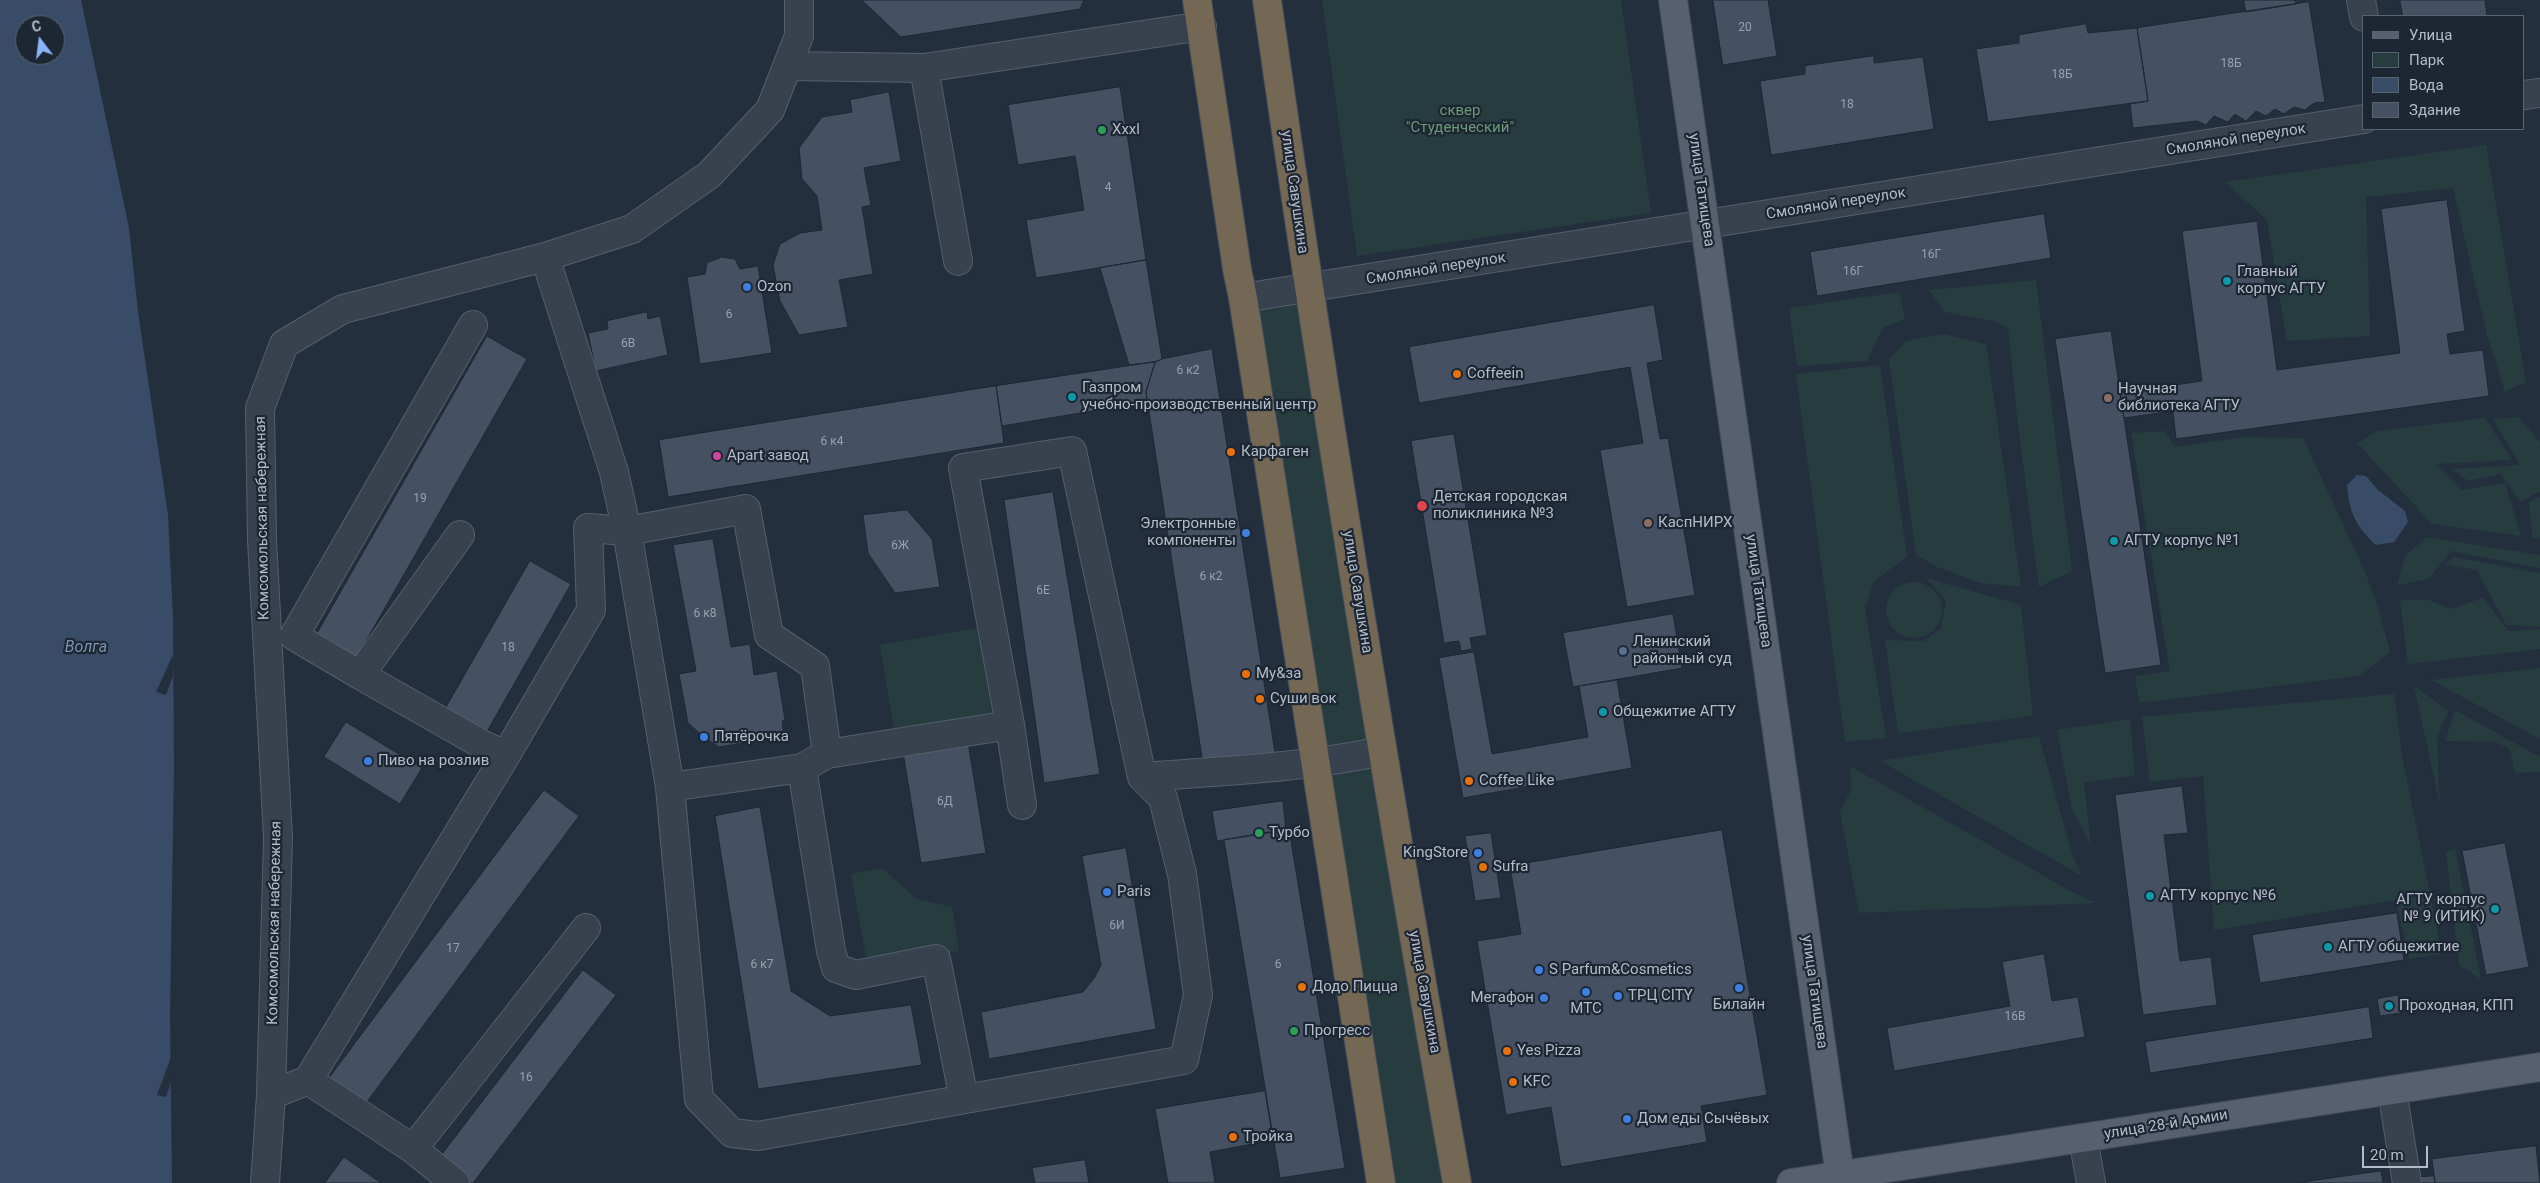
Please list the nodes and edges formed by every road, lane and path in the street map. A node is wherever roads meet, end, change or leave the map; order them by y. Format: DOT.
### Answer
graph roads {
  1 [pos="799,0"];
  2 [pos="1267,0"];
  3 [pos="1673,0"];
  4 [pos="2361,0"];
  5 [pos="1199,13"];
  6 [pos="2364,15"];
  7 [pos="788,66"];
  8 [pos="924,68"];
  9 [pos="2540,93"];
  10 [pos="2525,95"];
  11 [pos="2362,119"];
  12 [pos="1706,225"];
  13 [pos="545,257"];
  14 [pos="958,261"];
  15 [pos="1308,289"];
  16 [pos="1243,298"];
  17 [pos="473,325"];
  18 [pos="627,531"];
  19 [pos="460,535"];
  20 [pos="294,636"];
  21 [pos="266,638"];
  22 [pos="360,675"];
  23 [pos="1010,725"];
  24 [pos="1382,751"];
  25 [pos="826,754"];
  26 [pos="506,755"];
  27 [pos="1316,762"];
  28 [pos="802,768"];
  29 [pos="1142,777"];
  30 [pos="670,787"];
  31 [pos="1022,805"];
  32 [pos="586,928"];
  33 [pos="2540,1067"];
  34 [pos="308,1080"];
  35 [pos="2392,1090"];
  36 [pos="271,1095"];
  37 [pos="964,1099"];
  38 [pos="2084,1138"];
  39 [pos="414,1149"];
  40 [pos="1840,1179"];
  41 [pos="264,1183"];
  42 [pos="455,1183"];
  43 [pos="1381,1183"];
  44 [pos="1458,1183"];
  45 [pos="1791,1183"];
  46 [pos="2091,1183"];
  47 [pos="2407,1183"];
  1 -- 7 [label="street, Комсомольская набережная"];
  2 -- 15 [label="highway, улица Савушкина"];
  3 -- 12 [label="main road, улица Татищева"];
  4 -- 6 [label="street"];
  5 -- 8 [label="street"];
  5 -- 16 [label="highway"];
  7 -- 8 [label="street"];
  7 -- 13 [label="street, Комсомольская набережная"];
  8 -- 14 [label="street"];
  9 -- 10 [label="street"];
  11 -- 12 [label="street, Смоляной переулок"];
  12 -- 15 [label="street, Смоляной переулок"];
  12 -- 40 [label="main road, улица Татищева"];
  13 -- 18 [label="street"];
  13 -- 21 [label="street, Комсомольская набережная"];
  15 -- 16 [label="street, Смоляной переулок"];
  15 -- 24 [label="highway, улица Савушкина"];
  16 -- 27 [label="highway"];
  17 -- 20 [label="street"];
  18 -- 25 [label="street"];
  18 -- 26 [label="street"];
  18 -- 30 [label="street"];
  19 -- 22 [label="street"];
  20 -- 21 [label="street"];
  20 -- 22 [label="street"];
  21 -- 36 [label="street, Комсомольская набережная"];
  22 -- 26 [label="street"];
  23 -- 25 [label="street"];
  23 -- 29 [label="street"];
  23 -- 31 [label="street"];
  24 -- 27 [label="street"];
  24 -- 44 [label="highway, улица Савушкина"];
  25 -- 28 [label="street"];
  26 -- 34 [label="street"];
  27 -- 29 [label="street"];
  27 -- 43 [label="highway"];
  28 -- 30 [label="street"];
  28 -- 37 [label="street"];
  29 -- 37 [label="street"];
  30 -- 37 [label="street"];
  32 -- 39 [label="street"];
  33 -- 35 [label="main road, улица 28-й Армии"];
  34 -- 36 [label="street"];
  34 -- 39 [label="street"];
  35 -- 38 [label="main road, улица 28-й Армии"];
  35 -- 47 [label="street"];
  36 -- 41 [label="street, Комсомольская набережная"];
  38 -- 40 [label="main road, улица 28-й Армии"];
  38 -- 46 [label="street"];
  39 -- 42 [label="street"];
  40 -- 45 [label="main road, улица 28-й Армии"];
}
